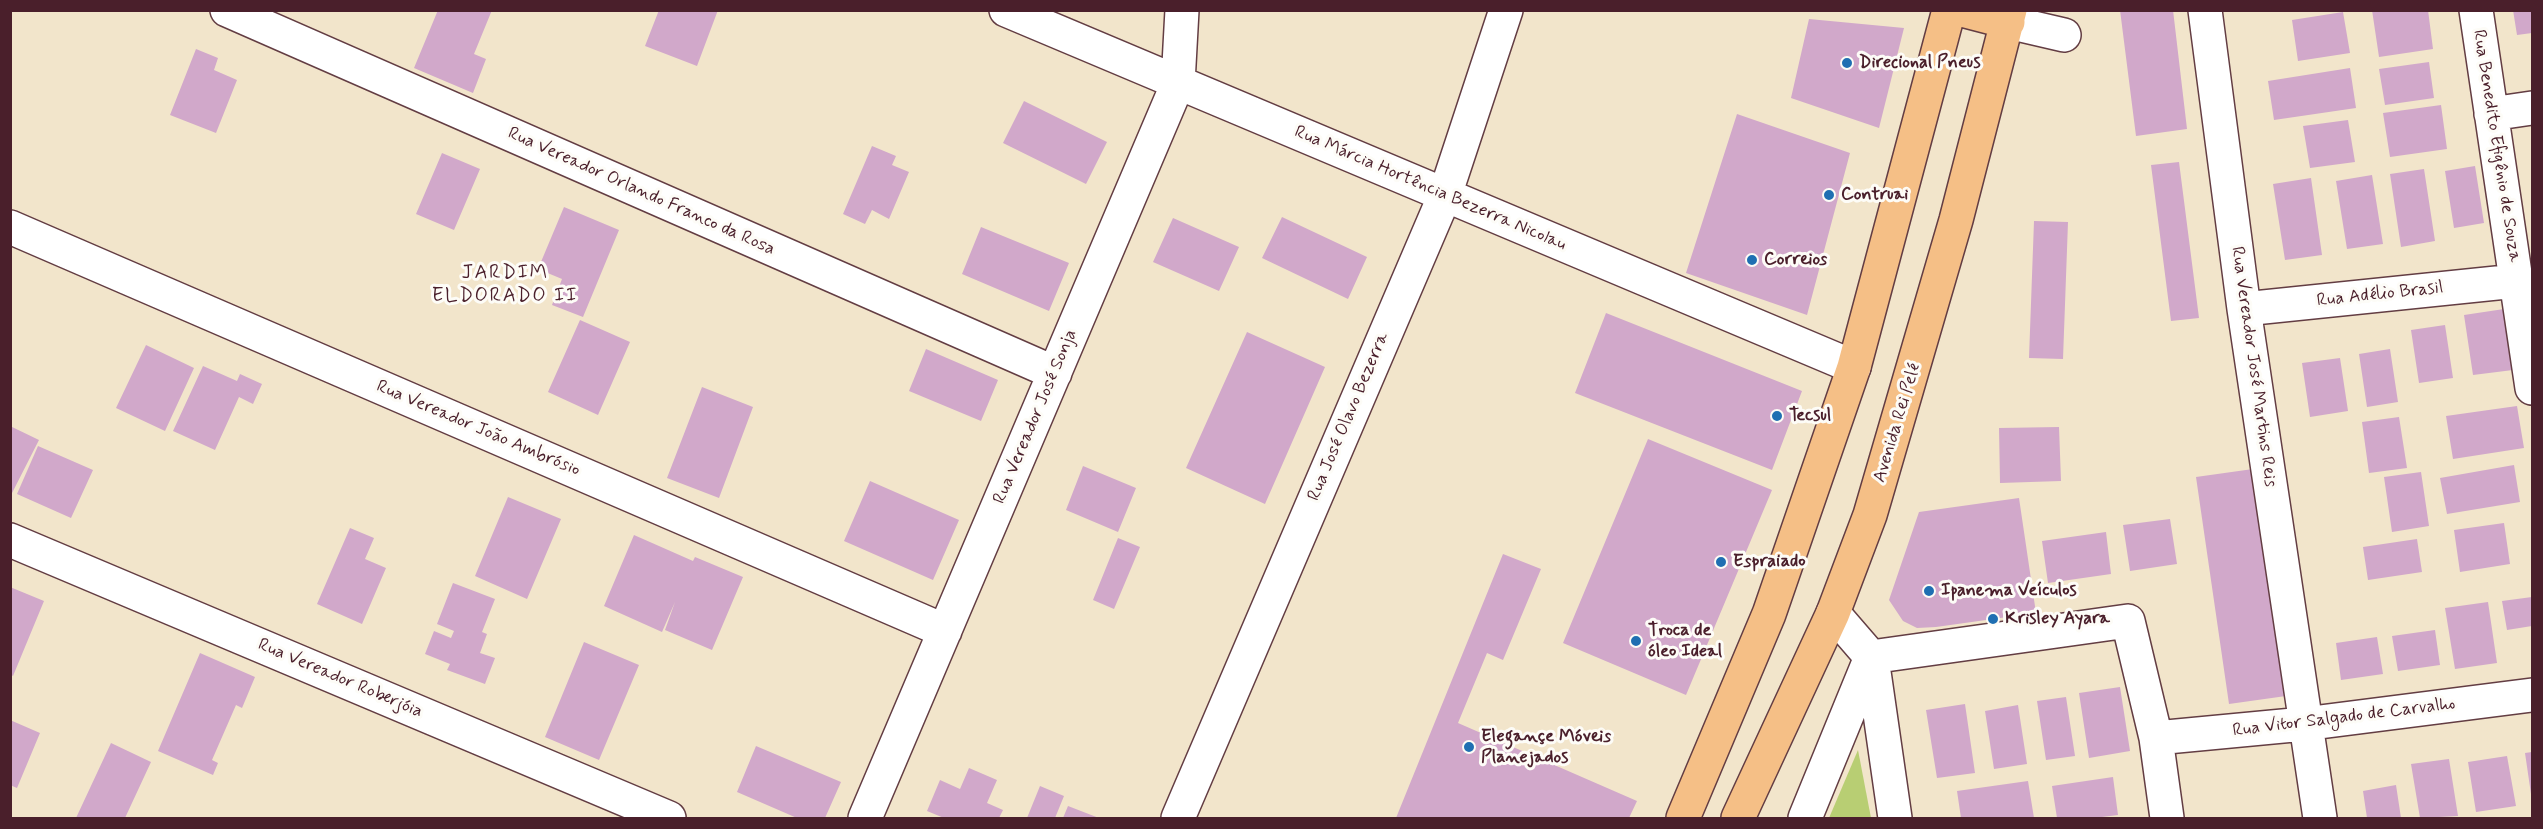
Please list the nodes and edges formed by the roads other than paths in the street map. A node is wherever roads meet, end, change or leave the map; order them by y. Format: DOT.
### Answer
graph roads {
  1 [pos="227,10"];
  2 [pos="1006,10"];
  3 [pos="1182,10"];
  4 [pos="1506,10"];
  5 [pos="1950,10"];
  6 [pos="1962,10"];
  7 [pos="2205,10"];
  8 [pos="2476,10"];
  9 [pos="2009,16"];
  10 [pos="2064,35"];
  11 [pos="1178,83"];
  12 [pos="2532,108"];
  13 [pos="2491,114"];
  14 [pos="1444,195"];
  15 [pos="10,227"];
  16 [pos="2516,281"];
  17 [pos="2244,309"];
  18 [pos="1854,368"];
  19 [pos="1055,373"];
  20 [pos="2532,388"];
  21 [pos="10,540"];
  22 [pos="1833,613"];
  23 [pos="945,631"];
  24 [pos="1871,657"];
  25 [pos="2532,695"];
  26 [pos="2304,724"];
  27 [pos="2156,738"];
  28 [pos="669,819"];
  29 [pos="866,819"];
  30 [pos="1178,819"];
  31 [pos="1683,819"];
  32 [pos="1738,819"];
  33 [pos="1804,819"];
  34 [pos="1895,819"];
  35 [pos="2167,819"];
  36 [pos="2320,819"];
  1 -- 19 [label="street, Rua Vereador Orlando Franco da Rosa"];
  2 -- 11 [label="street, Rua Márcia Hortência Bezerra Nicolau"];
  3 -- 11 [label="street, Rua Vereador José Sonja"];
  4 -- 14 [label="street, Rua José Olavo Bezerra"];
  5 -- 18 [label="main road"];
  6 -- 9 [label="main road"];
  7 -- 17 [label="street, Rua Vereador José Martins Reis"];
  8 -- 13 [label="street, Rua Benedito Efigênio de Souza"];
  9 -- 10 [label="street"];
  9 -- 22 [label="main road, Avenida Rei Pelé"];
  11 -- 14 [label="street, Rua Márcia Hortência Bezerra Nicolau"];
  11 -- 19 [label="street, Rua Vereador José Sonja"];
  12 -- 13 [label="street"];
  13 -- 16 [label="street, Rua Benedito Efigênio de Souza"];
  14 -- 18 [label="street, Rua Márcia Hortência Bezerra Nicolau"];
  14 -- 30 [label="street, Rua José Olavo Bezerra"];
  15 -- 23 [label="street, Rua Vereador João Ambrósio"];
  16 -- 17 [label="street, Rua Adélio Brasil"];
  16 -- 20 [label="street, Rua Benedito Efigênio de Souza"];
  17 -- 26 [label="street, Rua Vereador José Martins Reis"];
  18 -- 31 [label="main road"];
  19 -- 23 [label="street, Rua Vereador José Sonja"];
  21 -- 28 [label="street, Rua Vereador Roberjóia"];
  22 -- 24 [label="street"];
  22 -- 32 [label="main road, Avenida Rei Pelé"];
  23 -- 29 [label="street, Rua Vereador José Sonja"];
  24 -- 27 [label="street"];
  24 -- 33 [label="street"];
  24 -- 34 [label="street"];
  25 -- 26 [label="street, Rua Vitor Salgado de Carvalho"];
  26 -- 27 [label="street, Rua Vitor Salgado de Carvalho"];
  26 -- 36 [label="street, Rua Vereador José Martins Reis"];
  27 -- 35 [label="street"];
}
